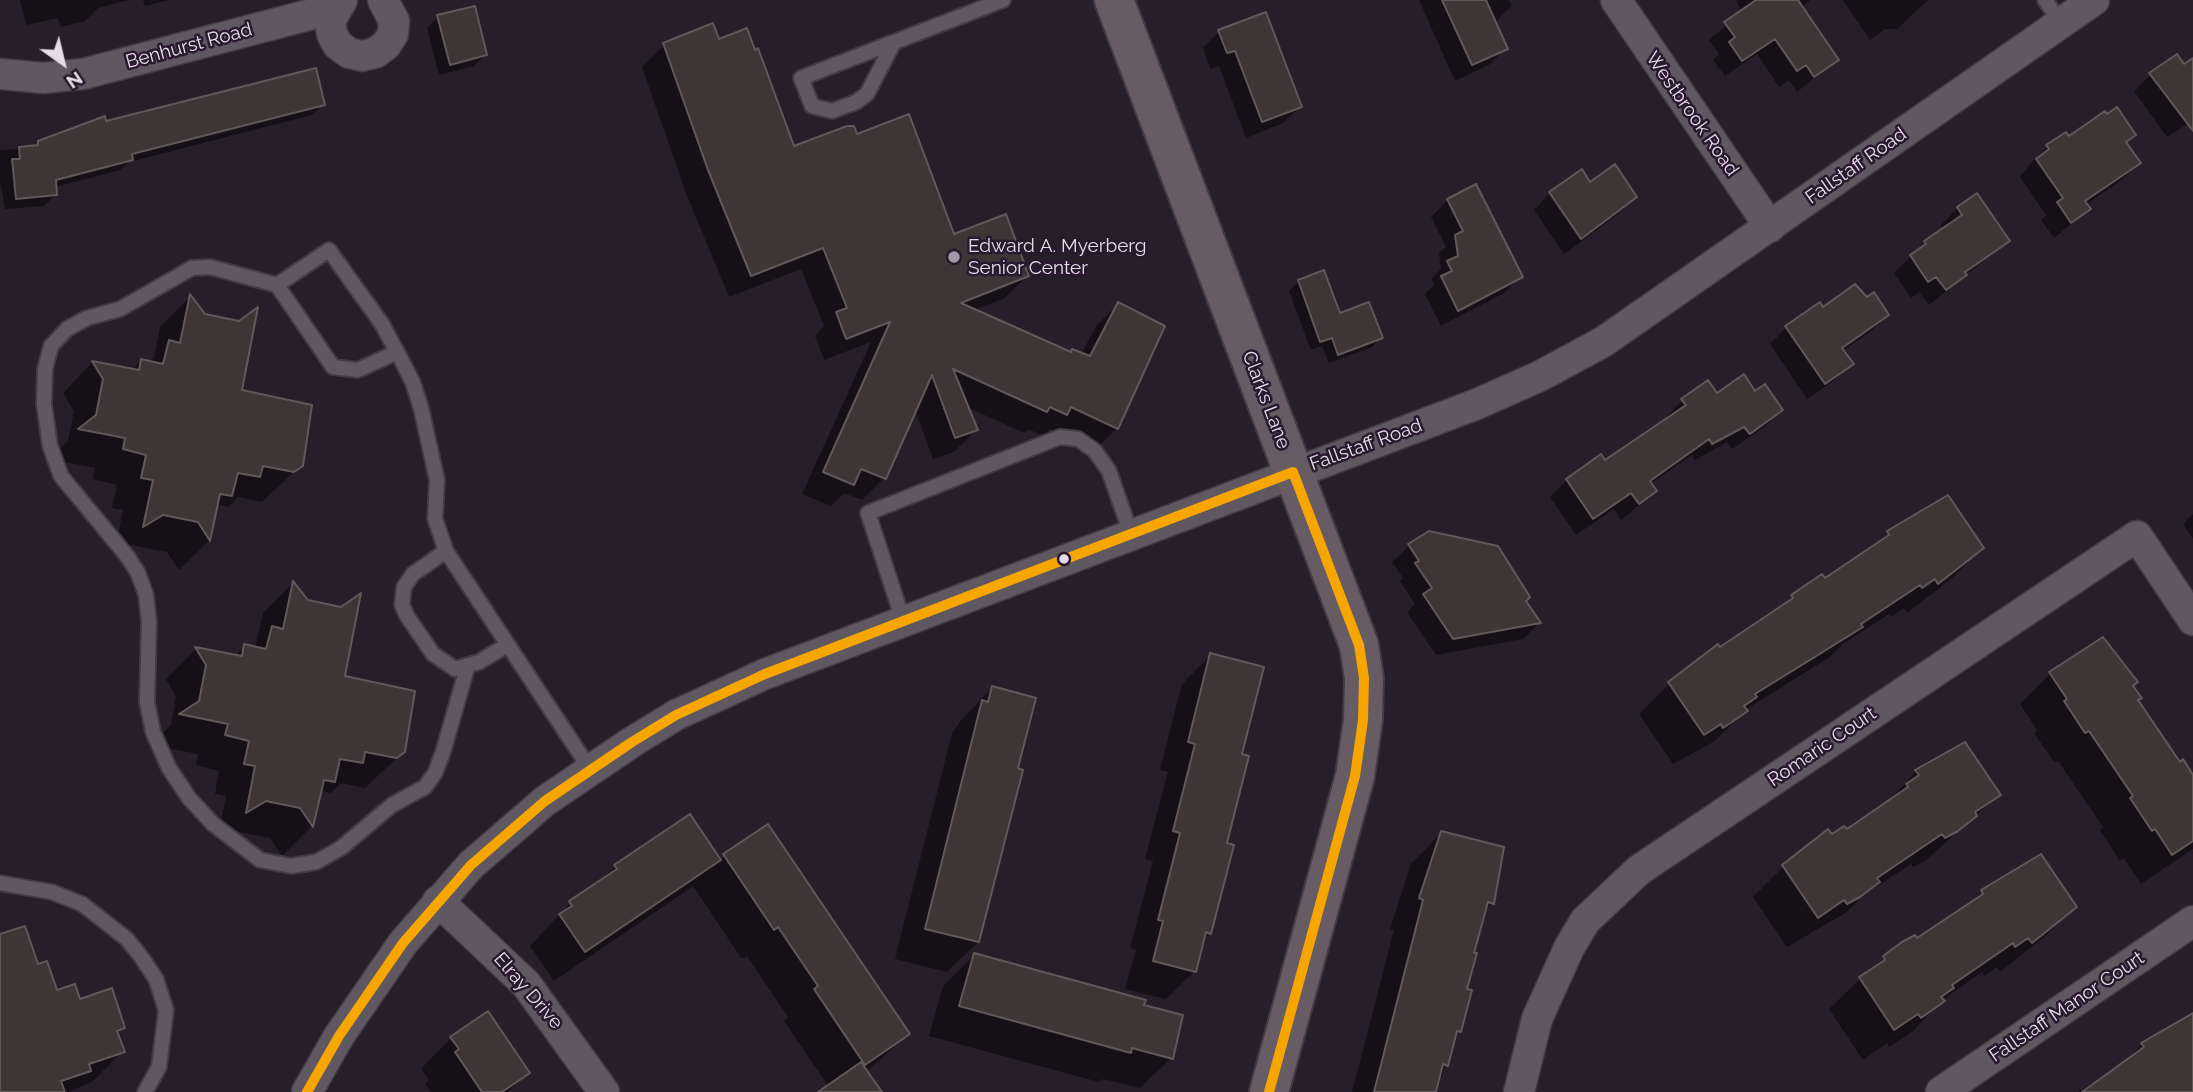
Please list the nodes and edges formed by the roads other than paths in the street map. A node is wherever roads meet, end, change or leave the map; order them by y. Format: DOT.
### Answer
graph roads {
  1 [pos="383,0"];
  2 [pos="1003,0"];
  3 [pos="1114,0"];
  4 [pos="1616,0"];
  5 [pos="2094,0"];
  6 [pos="338,4"];
  7 [pos="2053,12"];
  8 [pos="894,42"];
  9 [pos="0,74"];
  10 [pos="1770,227"];
  11 [pos="277,285"];
  12 [pos="397,352"];
  13 [pos="1293,472"];
  14 [pos="1131,534"];
  15 [pos="446,551"];
  16 [pos="903,620"];
  17 [pos="2193,620"];
  18 [pos="507,645"];
  19 [pos="467,668"];
  20 [pos="590,769"];
  21 [pos="0,883"];
  22 [pos="438,901"];
  23 [pos="2193,921"];
  24 [pos="145,1092"];
  25 [pos="307,1092"];
  26 [pos="604,1092"];
  27 [pos="1269,1092"];
  28 [pos="1518,1092"];
  29 [pos="1941,1092"];
  1 -- 6 [label="street, Benhurst Road"];
  2 -- 8 [label="lane"];
  3 -- 13 [label="street, Clarks Lane"];
  4 -- 10 [label="street, Westbrook Road"];
  5 -- 7 [label="street, Fallstaff Road"];
  6 -- 9 [label="street, Benhurst Road"];
  7 -- 10 [label="street, Fallstaff Road"];
  8 -- 8 [label="lane"];
  10 -- 13 [label="street, Fallstaff Road"];
  11 -- 12 [label="lane"];
  11 -- 12 [label="lane"];
  11 -- 19 [label="lane"];
  12 -- 15 [label="lane"];
  13 -- 14 [label="street, Fallstaff Road"];
  13 -- 27 [label="street, Clarks Lane"];
  14 -- 16 [label="street, Fallstaff Road"];
  14 -- 16 [label="lane"];
  15 -- 18 [label="lane"];
  15 -- 19 [label="lane"];
  16 -- 20 [label="street, Fallstaff Road"];
  17 -- 28 [label="street, Romaric Court"];
  18 -- 19 [label="lane"];
  18 -- 20 [label="lane"];
  20 -- 22 [label="street, Fallstaff Road"];
  21 -- 24 [label="lane"];
  22 -- 25 [label="street, Fallstaff Road"];
  22 -- 26 [label="street, Elray Drive"];
  23 -- 29 [label="street, Fallstaff Manor Court"];
}
